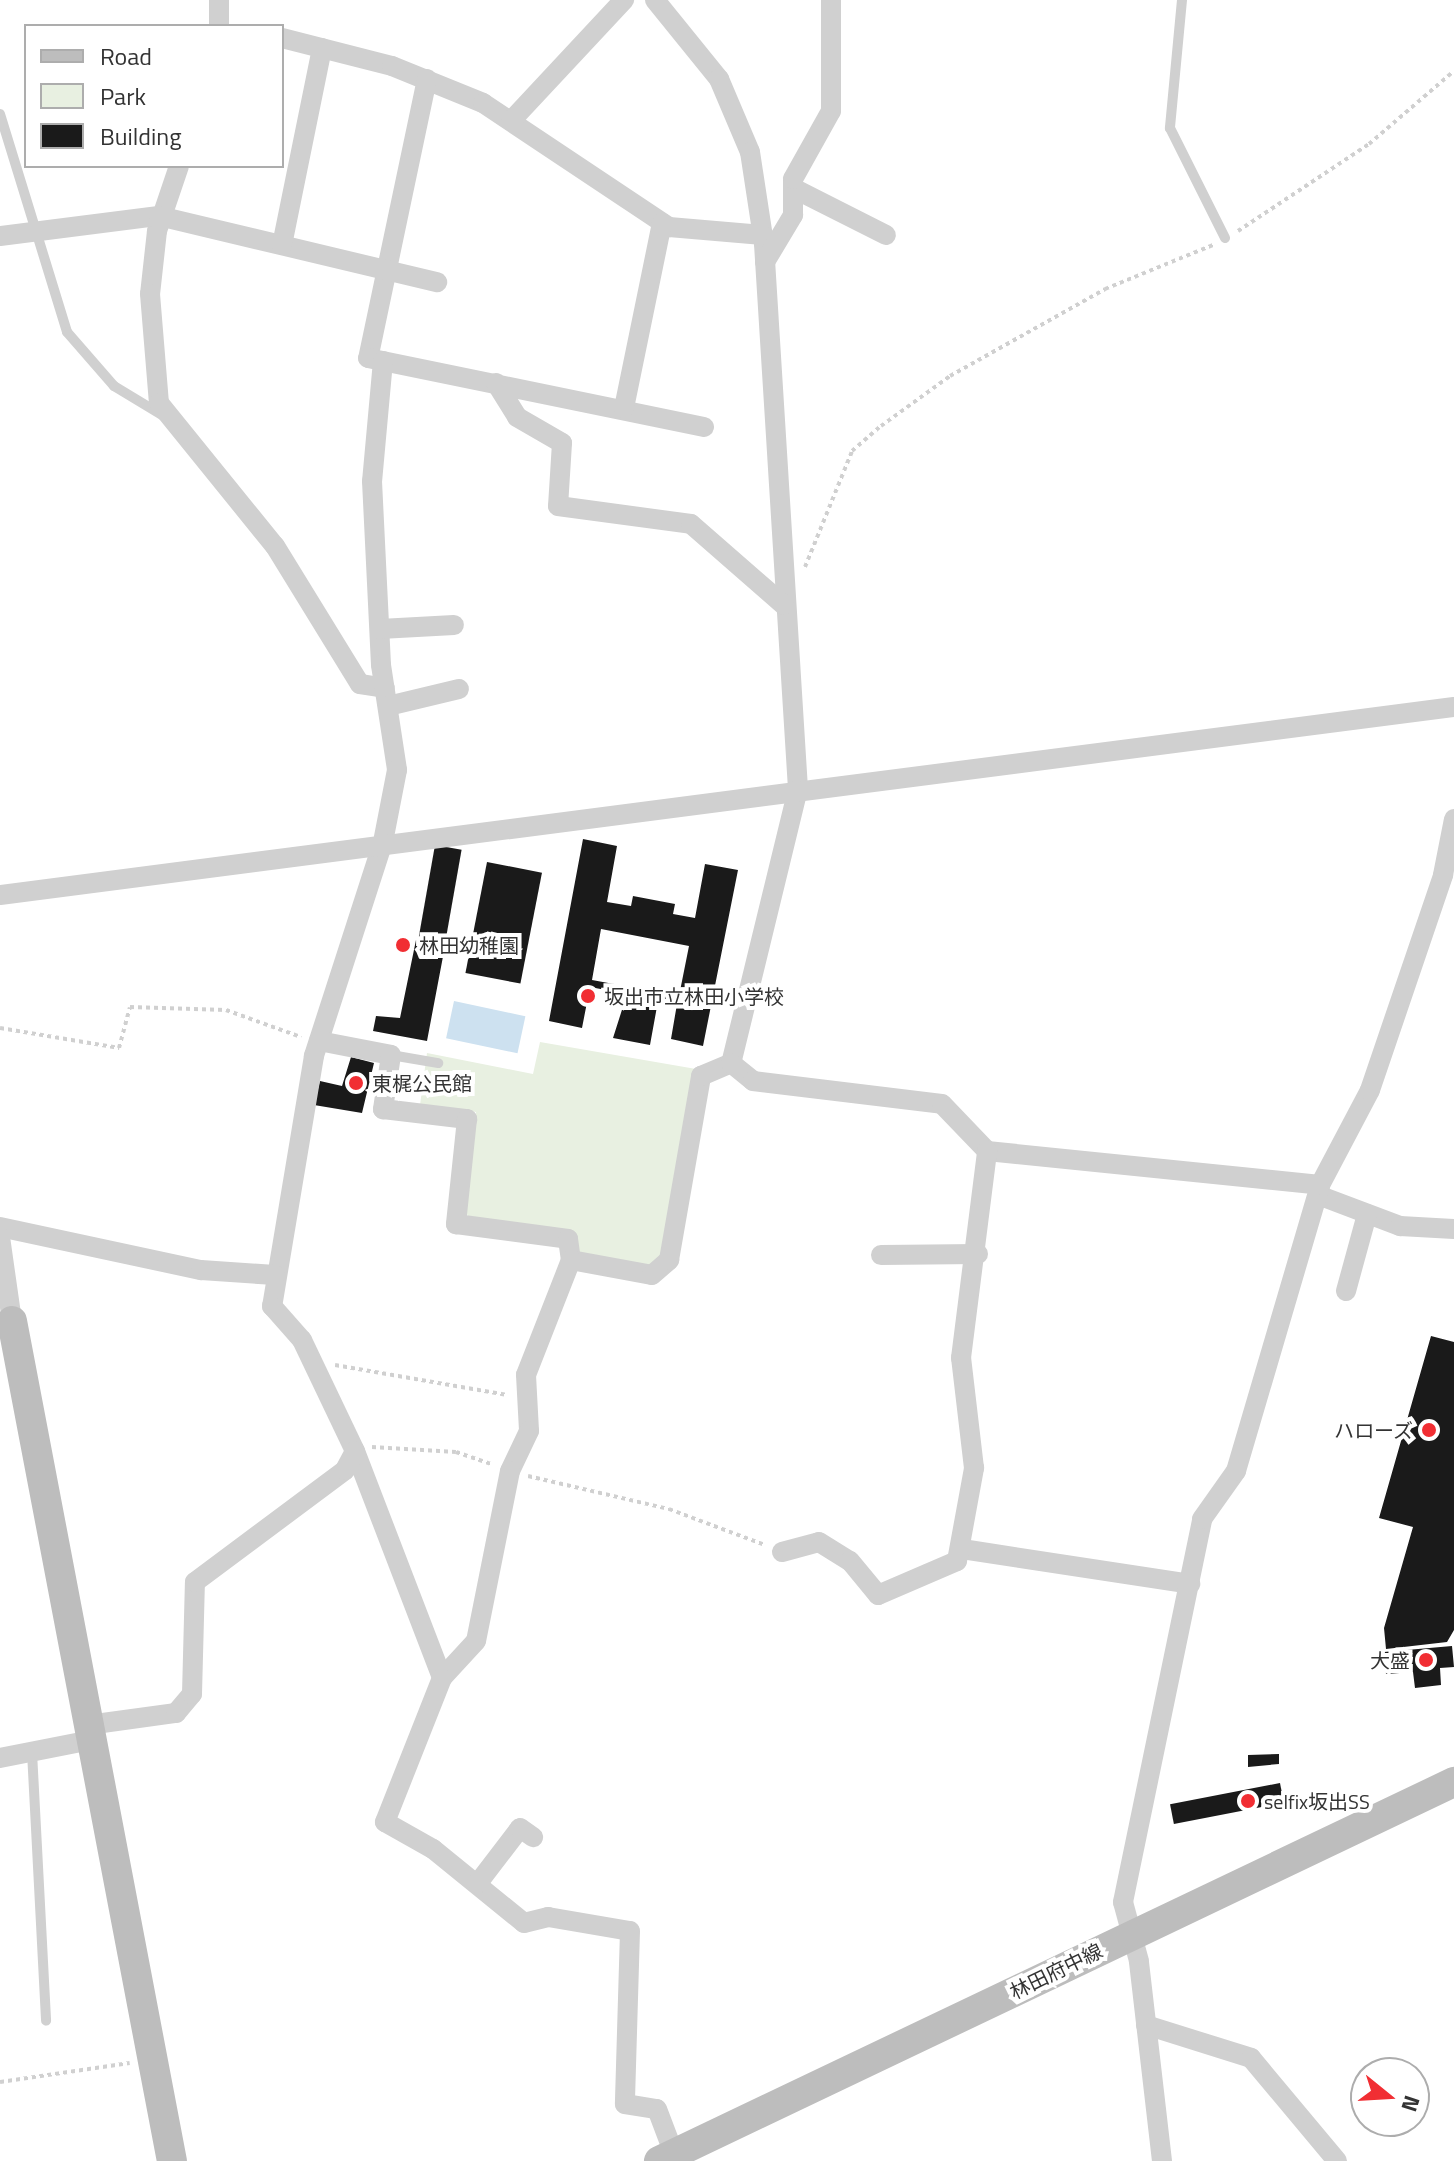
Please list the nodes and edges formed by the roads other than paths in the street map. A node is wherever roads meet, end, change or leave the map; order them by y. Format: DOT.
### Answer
graph roads {
  1 [pos="219,0"];
  2 [pos="624,0"];
  3 [pos="655,0"];
  4 [pos="831,0"];
  5 [pos="1182,0"];
  6 [pos="225,24"];
  7 [pos="284,38"];
  8 [pos="322,48"];
  9 [pos="427,79"];
  10 [pos="0,114"];
  11 [pos="511,121"];
  12 [pos="178,168"];
  13 [pos="793,188"];
  14 [pos="161,216"];
  15 [pos="662,223"];
  16 [pos="36,232"];
  17 [pos="763,235"];
  18 [pos="886,235"];
  19 [pos="0,236"];
  20 [pos="1225,238"];
  21 [pos="282,245"];
  22 [pos="765,263"];
  23 [pos="387,270"];
  24 [pos="437,282"];
  25 [pos="383,361"];
  26 [pos="496,383"];
  27 [pos="624,408"];
  28 [pos="171,419"];
  29 [pos="704,427"];
  30 [pos="784,605"];
  31 [pos="454,625"];
  32 [pos="380,629"];
  33 [pos="459,689"];
  34 [pos="386,697"];
  35 [pos="1454,707"];
  36 [pos="798,789"];
  37 [pos="1454,819"];
  38 [pos="383,842"];
  39 [pos="0,895"];
  40 [pos="319,1041"];
  41 [pos="391,1055"];
  42 [pos="438,1063"];
  43 [pos="731,1063"];
  44 [pos="987,1151"];
  45 [pos="1319,1190"];
  46 [pos="1367,1214"];
  47 [pos="0,1227"];
  48 [pos="1454,1229"];
  49 [pos="0,1237"];
  50 [pos="978,1254"];
  51 [pos="881,1255"];
  52 [pos="571,1260"];
  53 [pos="275,1275"];
  54 [pos="1346,1291"];
  55 [pos="12,1321"];
  56 [pos="355,1451"];
  57 [pos="962,1549"];
  58 [pos="782,1552"];
  59 [pos="1190,1584"];
  60 [pos="442,1678"];
  61 [pos="89,1732"];
  62 [pos="32,1752"];
  63 [pos="0,1758"];
  64 [pos="1454,1782"];
  65 [pos="533,1837"];
  66 [pos="478,1883"];
  67 [pos="1132,1935"];
  68 [pos="46,2021"];
  69 [pos="1146,2025"];
  70 [pos="666,2158"];
  71 [pos="172,2161"];
  72 [pos="1162,2161"];
  73 [pos="1337,2161"];
  1 -- 6 [label="street"];
  2 -- 11 [label="street"];
  3 -- 17 [label="street"];
  4 -- 13 [label="street"];
  5 -- 20 [label="lane"];
  7 -- 8 [label="street"];
  8 -- 9 [label="street"];
  8 -- 21 [label="street"];
  9 -- 11 [label="street"];
  9 -- 23 [label="street"];
  10 -- 16 [label="lane"];
  11 -- 15 [label="street"];
  12 -- 14 [label="street"];
  13 -- 18 [label="street"];
  13 -- 22 [label="street"];
  14 -- 16 [label="street"];
  14 -- 21 [label="street"];
  14 -- 28 [label="street"];
  15 -- 17 [label="street"];
  15 -- 27 [label="street"];
  16 -- 19 [label="street"];
  16 -- 28 [label="lane"];
  17 -- 22 [label="street"];
  21 -- 23 [label="street"];
  22 -- 30 [label="street"];
  23 -- 24 [label="street"];
  23 -- 25 [label="street"];
  25 -- 26 [label="street"];
  25 -- 32 [label="street"];
  26 -- 27 [label="street"];
  26 -- 30 [label="street"];
  27 -- 29 [label="street"];
  28 -- 34 [label="street"];
  30 -- 36 [label="street"];
  31 -- 32 [label="street"];
  32 -- 34 [label="street"];
  33 -- 34 [label="street"];
  34 -- 38 [label="street"];
  35 -- 36 [label="street"];
  36 -- 38 [label="street"];
  36 -- 43 [label="street"];
  37 -- 45 [label="street"];
  38 -- 39 [label="street"];
  38 -- 40 [label="street"];
  40 -- 41 [label="street"];
  40 -- 53 [label="street"];
  41 -- 42 [label="lane"];
  41 -- 52 [label="street"];
  43 -- 44 [label="street"];
  43 -- 52 [label="street"];
  44 -- 45 [label="street"];
  44 -- 50 [label="street"];
  45 -- 46 [label="street"];
  45 -- 59 [label="street"];
  46 -- 48 [label="street"];
  46 -- 54 [label="street"];
  47 -- 53 [label="street"];
  49 -- 55 [label="street"];
  50 -- 51 [label="street"];
  50 -- 57 [label="street"];
  52 -- 60 [label="street"];
  53 -- 56 [label="street"];
  55 -- 61 [label="main road"];
  56 -- 60 [label="street"];
  56 -- 61 [label="street"];
  57 -- 58 [label="street"];
  57 -- 59 [label="street"];
  59 -- 67 [label="street"];
  60 -- 66 [label="street"];
  61 -- 62 [label="street"];
  61 -- 71 [label="main road"];
  62 -- 63 [label="street"];
  62 -- 68 [label="lane"];
  64 -- 67 [label="main road, 林田府中線"];
  65 -- 66 [label="street"];
  66 -- 70 [label="street"];
  67 -- 69 [label="street"];
  67 -- 70 [label="main road, 林田府中線"];
  69 -- 72 [label="street"];
  69 -- 73 [label="street"];
}
